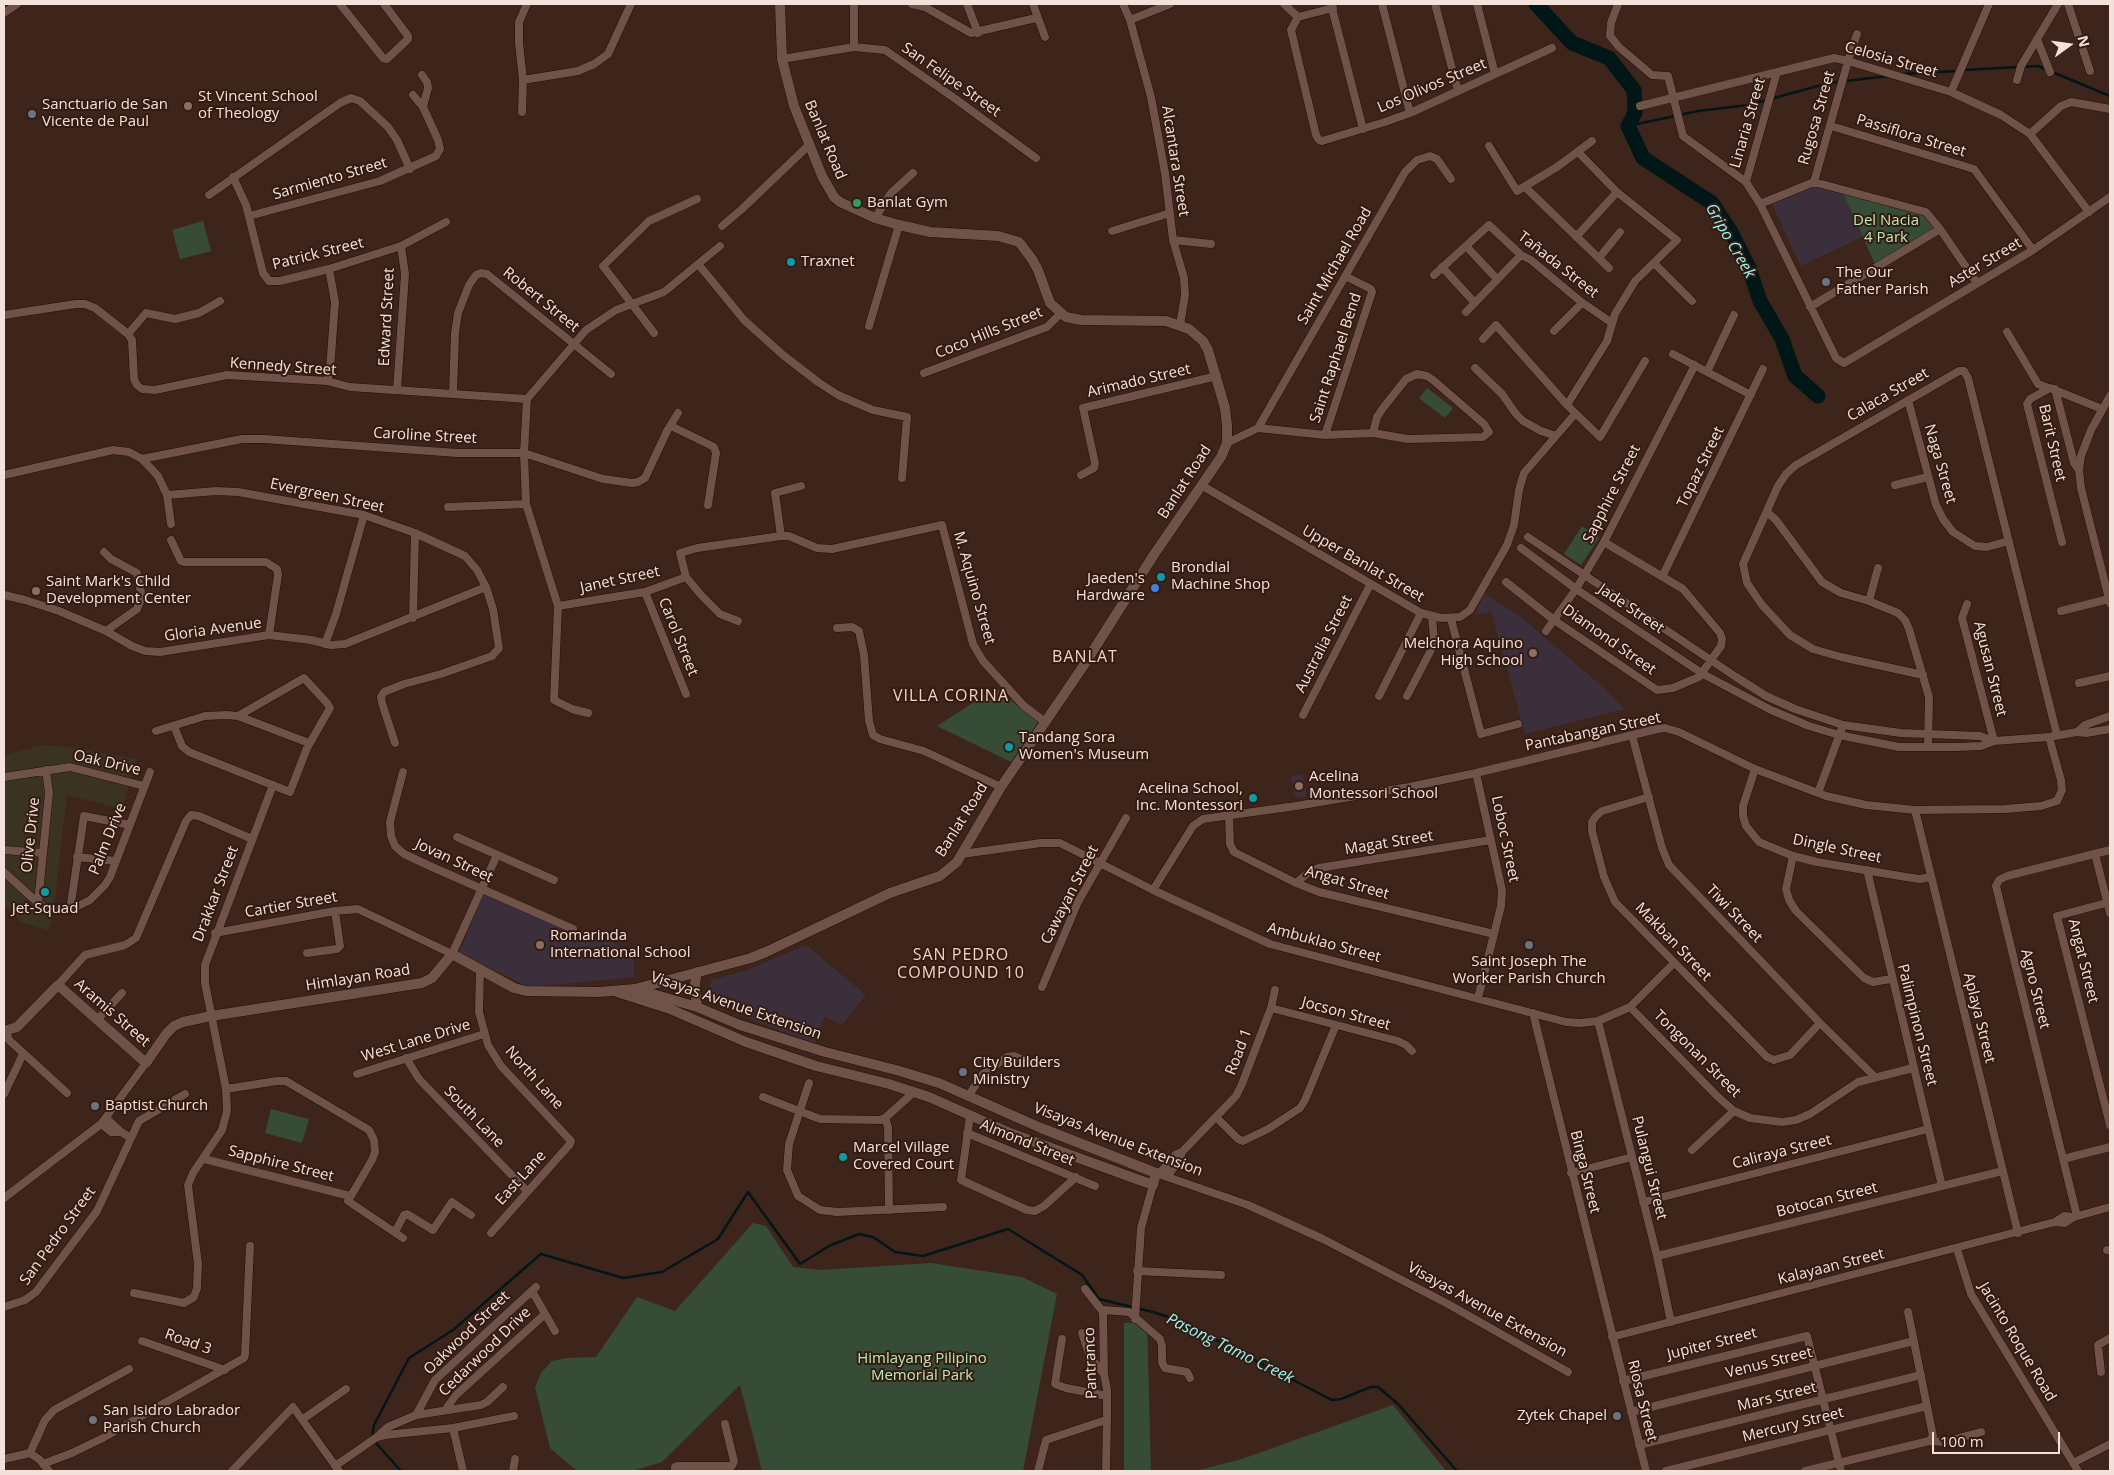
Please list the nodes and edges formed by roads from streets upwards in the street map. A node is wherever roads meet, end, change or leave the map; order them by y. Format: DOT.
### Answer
graph roads {
  1 [pos="17,4"];
  2 [pos="340,4"];
  3 [pos="384,4"];
  4 [pos="527,4"];
  5 [pos="631,4"];
  6 [pos="780,4"];
  7 [pos="854,4"];
  8 [pos="912,4"];
  9 [pos="967,4"];
  10 [pos="1033,4"];
  11 [pos="1123,4"];
  12 [pos="1170,4"];
  13 [pos="1284,4"];
  14 [pos="1382,4"];
  15 [pos="1435,4"];
  16 [pos="1477,4"];
  17 [pos="1618,4"];
  18 [pos="1989,4"];
  19 [pos="2058,4"];
  20 [pos="2068,4"];
  21 [pos="1332,6"];
  22 [pos="4,12"];
  23 [pos="1298,17"];
  24 [pos="1036,18"];
  25 [pos="1130,20"];
  26 [pos="978,33"];
  27 [pos="1857,34"];
  28 [pos="1045,37"];
  29 [pos="2037,39"];
  30 [pos="854,47"];
  31 [pos="1552,48"];
  32 [pos="782,59"];
  33 [pos="1848,61"];
  34 [pos="2090,71"];
  35 [pos="1777,72"];
  36 [pos="2050,72"];
  37 [pos="1495,74"];
  38 [pos="422,75"];
  39 [pos="523,80"];
  40 [pos="2018,80"];
  41 [pos="1458,92"];
  42 [pos="1951,92"];
  43 [pos="413,95"];
  44 [pos="1673,98"];
  45 [pos="1640,106"];
  46 [pos="423,107"];
  47 [pos="2110,109"];
  48 [pos="522,112"];
  49 [pos="1410,112"];
  50 [pos="1831,126"];
  51 [pos="1364,129"];
  52 [pos="2030,134"];
  53 [pos="1592,140"];
  54 [pos="810,145"];
  55 [pos="1489,146"];
  56 [pos="1578,152"];
  57 [pos="1036,158"];
  58 [pos="410,169"];
  59 [pos="913,173"];
  60 [pos="233,178"];
  61 [pos="1451,179"];
  62 [pos="1746,182"];
  63 [pos="1814,182"];
  64 [pos="1524,187"];
  65 [pos="1617,192"];
  66 [pos="209,195"];
  67 [pos="2110,197"];
  68 [pos="697,199"];
  69 [pos="1760,204"];
  70 [pos="2089,212"];
  71 [pos="1170,213"];
  72 [pos="249,216"];
  73 [pos="875,218"];
  74 [pos="446,222"];
  75 [pos="722,226"];
  76 [pos="899,226"];
  77 [pos="1940,229"];
  78 [pos="1112,231"];
  79 [pos="1620,232"];
  80 [pos="1576,237"];
  81 [pos="1173,240"];
  82 [pos="1211,244"];
  83 [pos="401,246"];
  84 [pos="720,246"];
  85 [pos="1466,246"];
  86 [pos="2033,250"];
  87 [pos="1521,255"];
  88 [pos="1598,258"];
  89 [pos="1654,262"];
  90 [pos="699,265"];
  91 [pos="1442,267"];
  92 [pos="1609,268"];
  93 [pos="329,269"];
  94 [pos="1434,275"];
  95 [pos="1345,276"];
  96 [pos="1497,279"];
  97 [pos="1977,283"];
  98 [pos="220,301"];
  99 [pos="1692,301"];
  100 [pos="1475,303"];
  101 [pos="1582,303"];
  102 [pos="631,304"];
  103 [pos="1810,307"];
  104 [pos="1466,312"];
  105 [pos="1060,314"];
  106 [pos="1734,314"];
  107 [pos="4,315"];
  108 [pos="1612,323"];
  109 [pos="1180,325"];
  110 [pos="869,326"];
  111 [pos="1554,331"];
  112 [pos="2007,332"];
  113 [pos="654,333"];
  114 [pos="128,334"];
  115 [pos="1483,339"];
  116 [pos="574,344"];
  117 [pos="1674,354"];
  118 [pos="1645,360"];
  119 [pos="1695,365"];
  120 [pos="1475,368"];
  121 [pos="1763,369"];
  122 [pos="1707,372"];
  123 [pos="611,374"];
  124 [pos="924,374"];
  125 [pos="1217,376"];
  126 [pos="327,381"];
  127 [pos="2052,388"];
  128 [pos="397,390"];
  129 [pos="453,393"];
  130 [pos="1751,395"];
  131 [pos="2110,396"];
  132 [pos="527,398"];
  133 [pos="1908,400"];
  134 [pos="1567,405"];
  135 [pos="2102,410"];
  136 [pos="678,413"];
  137 [pos="1575,414"];
  138 [pos="670,426"];
  139 [pos="1258,428"];
  140 [pos="1373,433"];
  141 [pos="1325,435"];
  142 [pos="1556,436"];
  143 [pos="1227,443"];
  144 [pos="524,453"];
  145 [pos="142,459"];
  146 [pos="2079,470"];
  147 [pos="1081,475"];
  148 [pos="4,476"];
  149 [pos="902,478"];
  150 [pos="1928,478"];
  151 [pos="1201,485"];
  152 [pos="1894,485"];
  153 [pos="801,486"];
  154 [pos="167,495"];
  155 [pos="526,504"];
  156 [pos="708,505"];
  157 [pos="448,507"];
  158 [pos="1766,512"];
  159 [pos="364,515"];
  160 [pos="171,524"];
  161 [pos="415,533"];
  162 [pos="781,536"];
  163 [pos="1528,537"];
  164 [pos="171,540"];
  165 [pos="2009,541"];
  166 [pos="1604,542"];
  167 [pos="2062,542"];
  168 [pos="1521,548"];
  169 [pos="104,552"];
  170 [pos="1878,568"];
  171 [pos="1586,574"];
  172 [pos="1662,575"];
  173 [pos="686,577"];
  174 [pos="1506,582"];
  175 [pos="1370,585"];
  176 [pos="486,587"];
  177 [pos="1576,589"];
  178 [pos="644,592"];
  179 [pos="4,595"];
  180 [pos="1869,601"];
  181 [pos="2110,601"];
  182 [pos="1967,604"];
  183 [pos="558,606"];
  184 [pos="2061,611"];
  185 [pos="1421,614"];
  186 [pos="1432,617"];
  187 [pos="413,618"];
  188 [pos="1451,619"];
  189 [pos="738,620"];
  190 [pos="1554,620"];
  191 [pos="837,628"];
  192 [pos="106,631"];
  193 [pos="1546,631"];
  194 [pos="269,635"];
  195 [pos="325,644"];
  196 [pos="1712,660"];
  197 [pos="1703,674"];
  198 [pos="1923,675"];
  199 [pos="2110,676"];
  200 [pos="1736,677"];
  201 [pos="2079,683"];
  202 [pos="1730,687"];
  203 [pos="686,694"];
  204 [pos="1379,696"];
  205 [pos="1407,696"];
  206 [pos="588,713"];
  207 [pos="1304,715"];
  208 [pos="238,716"];
  209 [pos="2110,716"];
  210 [pos="1044,722"];
  211 [pos="1518,724"];
  212 [pos="1843,725"];
  213 [pos="174,726"];
  214 [pos="2110,729"];
  215 [pos="156,731"];
  216 [pos="2077,732"];
  217 [pos="1928,734"];
  218 [pos="1632,735"];
  219 [pos="1839,736"];
  220 [pos="2053,736"];
  221 [pos="1994,741"];
  222 [pos="395,743"];
  223 [pos="309,744"];
  224 [pos="1928,747"];
  225 [pos="1755,769"];
  226 [pos="46,770"];
  227 [pos="150,772"];
  228 [pos="403,772"];
  229 [pos="1476,773"];
  230 [pos="4,778"];
  231 [pos="273,785"];
  232 [pos="144,786"];
  233 [pos="1000,787"];
  234 [pos="1818,794"];
  235 [pos="1648,797"];
  236 [pos="1915,810"];
  237 [pos="1229,816"];
  238 [pos="1126,818"];
  239 [pos="130,825"];
  240 [pos="457,837"];
  241 [pos="252,838"];
  242 [pos="1491,840"];
  243 [pos="4,850"];
  244 [pos="2110,850"];
  245 [pos="43,853"];
  246 [pos="962,854"];
  247 [pos="2095,854"];
  248 [pos="497,855"];
  249 [pos="1793,856"];
  250 [pos="77,857"];
  251 [pos="116,861"];
  252 [pos="1101,862"];
  253 [pos="1867,870"];
  254 [pos="4,872"];
  255 [pos="1930,877"];
  256 [pos="554,880"];
  257 [pos="1296,883"];
  258 [pos="481,889"];
  259 [pos="1153,890"];
  260 [pos="2109,902"];
  261 [pos="38,903"];
  262 [pos="70,910"];
  263 [pos="335,911"];
  264 [pos="2110,913"];
  265 [pos="573,929"];
  266 [pos="215,933"];
  267 [pos="1494,934"];
  268 [pos="307,953"];
  269 [pos="452,954"];
  270 [pos="1674,963"];
  271 [pos="480,970"];
  272 [pos="698,972"];
  273 [pos="1891,978"];
  274 [pos="58,985"];
  275 [pos="1042,986"];
  276 [pos="635,988"];
  277 [pos="1275,990"];
  278 [pos="615,992"];
  279 [pos="122,993"];
  280 [pos="1478,998"];
  281 [pos="697,1007"];
  282 [pos="1271,1008"];
  283 [pos="1630,1008"];
  284 [pos="1533,1013"];
  285 [pos="211,1016"];
  286 [pos="97,1020"];
  287 [pos="1598,1021"];
  288 [pos="1820,1023"];
  289 [pos="1336,1024"];
  290 [pos="5,1031"];
  291 [pos="484,1034"];
  292 [pos="1412,1051"];
  293 [pos="24,1054"];
  294 [pos="406,1058"];
  295 [pos="146,1063"];
  296 [pos="1035,1065"];
  297 [pos="1913,1068"];
  298 [pos="357,1074"];
  299 [pos="1875,1077"];
  300 [pos="809,1083"];
  301 [pos="226,1089"];
  302 [pos="914,1092"];
  303 [pos="67,1093"];
  304 [pos="4,1094"];
  305 [pos="185,1094"];
  306 [pos="969,1095"];
  307 [pos="763,1097"];
  308 [pos="800,1111"];
  309 [pos="1734,1111"];
  310 [pos="970,1116"];
  311 [pos="885,1118"];
  312 [pos="1018,1118"];
  313 [pos="1216,1118"];
  314 [pos="103,1121"];
  315 [pos="2110,1125"];
  316 [pos="1928,1128"];
  317 [pos="967,1133"];
  318 [pos="1010,1133"];
  319 [pos="131,1138"];
  320 [pos="571,1141"];
  321 [pos="2110,1147"];
  322 [pos="1692,1150"];
  323 [pos="1632,1157"];
  324 [pos="204,1158"];
  325 [pos="2063,1160"];
  326 [pos="2003,1171"];
  327 [pos="1571,1173"];
  328 [pos="1161,1175"];
  329 [pos="1076,1178"];
  330 [pos="1153,1185"];
  331 [pos="1095,1186"];
  332 [pos="1942,1186"];
  333 [pos="527,1191"];
  334 [pos="4,1198"];
  335 [pos="349,1199"];
  336 [pos="1643,1202"];
  337 [pos="943,1207"];
  338 [pos="2110,1207"];
  339 [pos="889,1210"];
  340 [pos="471,1215"];
  341 [pos="2075,1217"];
  342 [pos="395,1232"];
  343 [pos="490,1233"];
  344 [pos="2018,1233"];
  345 [pos="403,1238"];
  346 [pos="250,1246"];
  347 [pos="1957,1249"];
  348 [pos="1657,1256"];
  349 [pos="1137,1271"];
  350 [pos="1221,1275"];
  351 [pos="1085,1288"];
  352 [pos="134,1293"];
  353 [pos="4,1307"];
  354 [pos="1103,1312"];
  355 [pos="1908,1312"];
  356 [pos="545,1314"];
  357 [pos="1135,1319"];
  358 [pos="1672,1322"];
  359 [pos="555,1331"];
  360 [pos="1082,1333"];
  361 [pos="1612,1337"];
  362 [pos="2110,1338"];
  363 [pos="1062,1339"];
  364 [pos="142,1340"];
  365 [pos="1914,1341"];
  366 [pos="1815,1366"];
  367 [pos="129,1370"];
  368 [pos="225,1370"];
  369 [pos="1568,1372"];
  370 [pos="2101,1372"];
  371 [pos="1104,1374"];
  372 [pos="1921,1375"];
  373 [pos="1190,1378"];
  374 [pos="1623,1381"];
  375 [pos="503,1387"];
  376 [pos="346,1389"];
  377 [pos="1107,1396"];
  378 [pos="1824,1400"];
  379 [pos="1927,1406"];
  380 [pos="445,1410"];
  381 [pos="1631,1412"];
  382 [pos="416,1415"];
  383 [pos="514,1416"];
  384 [pos="303,1419"];
  385 [pos="1106,1420"];
  386 [pos="725,1424"];
  387 [pos="453,1428"];
  388 [pos="1831,1430"];
  389 [pos="1981,1432"];
  390 [pos="376,1438"];
  391 [pos="1929,1441"];
  392 [pos="2110,1444"];
  393 [pos="1639,1445"];
  394 [pos="30,1452"];
  395 [pos="4,1459"];
  396 [pos="514,1459"];
  397 [pos="1839,1463"];
  398 [pos="2073,1463"];
  399 [pos="43,1464"];
  400 [pos="337,1468"];
  401 [pos="48,1471"];
  402 [pos="232,1471"];
  403 [pos="462,1471"];
  404 [pos="513,1471"];
  405 [pos="675,1471"];
  406 [pos="1038,1471"];
  407 [pos="1106,1471"];
  408 [pos="1646,1471"];
  409 [pos="1666,1471"];
  410 [pos="1805,1471"];
  411 [pos="1841,1471"];
  412 [pos="2078,1471"];
  1 -- 22 [label="street"];
  2 -- 3 [label="street"];
  4 -- 39 [label="street"];
  5 -- 39 [label="street"];
  6 -- 32 [label="street, Banlat Road"];
  7 -- 30 [label="street"];
  8 -- 26 [label="street"];
  9 -- 26 [label="street"];
  10 -- 24 [label="street"];
  11 -- 25 [label="street, Alcantara Street"];
  12 -- 25 [label="street"];
  13 -- 23 [label="street"];
  14 -- 49 [label="street"];
  15 -- 41 [label="street"];
  16 -- 37 [label="street"];
  17 -- 44 [label="street"];
  18 -- 42 [label="street"];
  19 -- 29 [label="street"];
  20 -- 34 [label="street"];
  21 -- 23 [label="street"];
  21 -- 51 [label="street"];
  23 -- 51 [label="street, Los Olivos Street"];
  24 -- 26 [label="street"];
  24 -- 28 [label="street"];
  25 -- 71 [label="street, Alcantara Street"];
  27 -- 33 [label="street, Rugosa Street"];
  29 -- 36 [label="street"];
  29 -- 40 [label="street"];
  30 -- 32 [label="street, San Felipe Street"];
  30 -- 57 [label="street, San Felipe Street"];
  31 -- 37 [label="street, Los Olivos Street"];
  32 -- 54 [label="street, Banlat Road"];
  33 -- 35 [label="street, Celosia Street"];
  33 -- 42 [label="street, Celosia Street"];
  33 -- 50 [label="street, Rugosa Street"];
  35 -- 44 [label="street, Celosia Street"];
  35 -- 62 [label="street, Linaria Street"];
  37 -- 41 [label="street, Los Olivos Street"];
  38 -- 46 [label="street"];
  39 -- 48 [label="street"];
  41 -- 49 [label="street, Los Olivos Street"];
  42 -- 52 [label="street, Celosia Street"];
  43 -- 46 [label="street"];
  44 -- 45 [label="street, Celosia Street"];
  44 -- 62 [label="street"];
  46 -- 58 [label="street, Sarmiento Street"];
  47 -- 52 [label="street"];
  49 -- 51 [label="street, Los Olivos Street"];
  50 -- 63 [label="street, Rugosa Street"];
  50 -- 86 [label="street, Passiflora Street"];
  52 -- 70 [label="street, Celosia Street"];
  53 -- 56 [label="street"];
  54 -- 73 [label="street, Banlat Road"];
  54 -- 75 [label="street"];
  55 -- 64 [label="street"];
  56 -- 64 [label="street"];
  56 -- 65 [label="street"];
  58 -- 60 [label="street"];
  58 -- 72 [label="street, Sarmiento Street"];
  59 -- 73 [label="street"];
  60 -- 66 [label="street"];
  60 -- 72 [label="street, Patrick Street"];
  61 -- 95 [label="street, Saint Michael Road"];
  62 -- 69 [label="street"];
  63 -- 69 [label="street, Rugosa Street"];
  63 -- 77 [label="street"];
  64 -- 80 [label="street"];
  65 -- 80 [label="street"];
  65 -- 89 [label="street"];
  67 -- 70 [label="street, Aster Street"];
  68 -- 102 [label="street"];
  69 -- 103 [label="street"];
  70 -- 86 [label="street, Aster Street"];
  71 -- 78 [label="street"];
  71 -- 81 [label="street, Alcantara Street"];
  72 -- 93 [label="street, Patrick Street"];
  73 -- 76 [label="street, Banlat Road"];
  74 -- 83 [label="street, Patrick Street"];
  76 -- 105 [label="street, Banlat Road"];
  76 -- 110 [label="street"];
  77 -- 97 [label="street"];
  77 -- 103 [label="street"];
  79 -- 88 [label="street"];
  80 -- 88 [label="street"];
  81 -- 82 [label="street"];
  81 -- 109 [label="street, Alcantara Street"];
  83 -- 93 [label="street, Patrick Street"];
  83 -- 128 [label="street, Edward Street"];
  84 -- 90 [label="street"];
  85 -- 87 [label="street, Tañada Street"];
  85 -- 91 [label="street"];
  85 -- 96 [label="street"];
  86 -- 97 [label="street, Aster Street"];
  87 -- 96 [label="street"];
  87 -- 101 [label="street, Tañada Street"];
  88 -- 92 [label="street"];
  89 -- 99 [label="street"];
  89 -- 108 [label="street"];
  90 -- 102 [label="street"];
  90 -- 149 [label="street"];
  91 -- 94 [label="street"];
  91 -- 100 [label="street"];
  93 -- 126 [label="street"];
  95 -- 139 [label="street, Saint Michael Road"];
  95 -- 141 [label="street, Saint Raphael Bend"];
  96 -- 100 [label="street"];
  97 -- 103 [label="street, Aster Street"];
  98 -- 114 [label="street"];
  100 -- 104 [label="street"];
  101 -- 108 [label="street, Tañada Street"];
  101 -- 111 [label="street"];
  102 -- 113 [label="street"];
  102 -- 116 [label="street"];
  105 -- 109 [label="street, Banlat Road"];
  105 -- 124 [label="street, Coco Hills Street"];
  106 -- 122 [label="street"];
  107 -- 114 [label="street"];
  108 -- 134 [label="street"];
  109 -- 125 [label="street, Banlat Road"];
  112 -- 127 [label="street"];
  114 -- 126 [label="street, Kennedy Street"];
  115 -- 134 [label="street"];
  116 -- 123 [label="street, Robert Street"];
  116 -- 129 [label="street, Robert Street"];
  116 -- 132 [label="street"];
  117 -- 119 [label="street"];
  118 -- 137 [label="street"];
  119 -- 122 [label="street"];
  119 -- 166 [label="street, Sapphire Street"];
  120 -- 142 [label="street"];
  121 -- 130 [label="street, Topaz Street"];
  122 -- 130 [label="street"];
  125 -- 143 [label="street, Banlat Road"];
  125 -- 147 [label="street, Arimado Street"];
  126 -- 128 [label="street, Kennedy Street"];
  127 -- 135 [label="street, Barit Street"];
  127 -- 146 [label="street"];
  127 -- 167 [label="street, Barit Street"];
  128 -- 129 [label="street, Kennedy Street"];
  129 -- 132 [label="street, Kennedy Street"];
  130 -- 172 [label="street, Topaz Street"];
  131 -- 135 [label="street"];
  132 -- 144 [label="street"];
  133 -- 150 [label="street, Naga Street"];
  133 -- 158 [label="street, Calaca Street"];
  133 -- 165 [label="street, Calaca Street"];
  134 -- 137 [label="street"];
  135 -- 146 [label="street"];
  136 -- 138 [label="street, Caroline Street"];
  137 -- 142 [label="street"];
  138 -- 144 [label="street, Caroline Street"];
  138 -- 156 [label="street"];
  139 -- 141 [label="street"];
  139 -- 143 [label="street"];
  140 -- 140 [label="street"];
  140 -- 141 [label="street"];
  142 -- 188 [label="street"];
  143 -- 151 [label="street, Banlat Road"];
  144 -- 145 [label="street, Caroline Street"];
  144 -- 155 [label="street"];
  145 -- 148 [label="street"];
  145 -- 154 [label="street"];
  146 -- 181 [label="street"];
  150 -- 152 [label="street"];
  150 -- 165 [label="street, Naga Street"];
  151 -- 175 [label="street, Upper Banlat Street"];
  151 -- 210 [label="street, Banlat Road"];
  153 -- 162 [label="street"];
  154 -- 159 [label="street, Evergreen Street"];
  154 -- 160 [label="street"];
  155 -- 157 [label="street"];
  155 -- 183 [label="street"];
  158 -- 180 [label="street"];
  158 -- 198 [label="street, Calaca Street"];
  159 -- 161 [label="street, Evergreen Street"];
  159 -- 195 [label="street"];
  161 -- 176 [label="street, Evergreen Street"];
  161 -- 187 [label="street"];
  162 -- 173 [label="street"];
  162 -- 210 [label="street, M. Aquino Street"];
  163 -- 171 [label="street, Jade Street"];
  164 -- 194 [label="street"];
  165 -- 220 [label="street, Calaca Street"];
  166 -- 171 [label="street, Sapphire Street"];
  166 -- 172 [label="street"];
  168 -- 177 [label="street, Jade Street"];
  169 -- 192 [label="street"];
  170 -- 180 [label="street"];
  171 -- 177 [label="street, Sapphire Street"];
  171 -- 196 [label="street, Jade Street"];
  172 -- 196 [label="street"];
  173 -- 178 [label="street, Janet Street"];
  173 -- 189 [label="street"];
  174 -- 190 [label="street, Diamond Street"];
  175 -- 185 [label="street, Upper Banlat Street"];
  175 -- 207 [label="street, Australia Street"];
  176 -- 187 [label="street, Gloria Avenue"];
  176 -- 222 [label="street, Evergreen Street"];
  177 -- 190 [label="street, Sapphire Street"];
  177 -- 197 [label="street, Jade Street"];
  178 -- 183 [label="street, Janet Street"];
  178 -- 203 [label="street, Carol Street"];
  179 -- 192 [label="street, Gloria Avenue"];
  180 -- 198 [label="street"];
  181 -- 184 [label="street"];
  182 -- 221 [label="street, Agusan Street"];
  183 -- 206 [label="street"];
  185 -- 186 [label="street, Upper Banlat Street"];
  185 -- 204 [label="street"];
  186 -- 188 [label="street, Upper Banlat Street"];
  186 -- 205 [label="street"];
  187 -- 195 [label="street, Gloria Avenue"];
  188 -- 211 [label="street"];
  190 -- 193 [label="street, Sapphire Street"];
  190 -- 197 [label="street, Diamond Street"];
  191 -- 233 [label="street"];
  192 -- 194 [label="street, Gloria Avenue"];
  194 -- 195 [label="street, Gloria Avenue"];
  196 -- 197 [label="street"];
  196 -- 200 [label="street, Jade Street"];
  197 -- 202 [label="street, Jade Street"];
  198 -- 217 [label="street"];
  199 -- 201 [label="street"];
  200 -- 202 [label="street"];
  200 -- 212 [label="street, Jade Street"];
  202 -- 219 [label="street, Jade Street"];
  208 -- 213 [label="street"];
  208 -- 223 [label="street"];
  208 -- 223 [label="street"];
  209 -- 216 [label="street"];
  210 -- 233 [label="street, Banlat Road"];
  212 -- 217 [label="street, Jade Street"];
  212 -- 219 [label="street"];
  213 -- 215 [label="street"];
  213 -- 231 [label="street"];
  214 -- 216 [label="street"];
  216 -- 220 [label="street"];
  217 -- 221 [label="street, Jade Street"];
  217 -- 224 [label="street"];
  218 -- 225 [label="street, Pantabangan Street"];
  218 -- 229 [label="street, Pantabangan Street"];
  218 -- 235 [label="street, Tiwi Street"];
  219 -- 224 [label="street, Jade Street"];
  219 -- 234 [label="street"];
  220 -- 221 [label="street"];
  220 -- 236 [label="street, Pantabangan Street"];
  221 -- 224 [label="street, Jade Street"];
  223 -- 231 [label="street"];
  225 -- 234 [label="street, Pantabangan Street"];
  225 -- 249 [label="street, Dingle Street"];
  226 -- 230 [label="street, Oak Drive"];
  226 -- 232 [label="street, Oak Drive"];
  226 -- 245 [label="street, Olive Drive"];
  227 -- 232 [label="street, Palm Drive"];
  228 -- 258 [label="street, Jovan Street"];
  229 -- 237 [label="street, Pantabangan Street"];
  229 -- 242 [label="street, Loboc Street"];
  231 -- 241 [label="street, Drakkar Street"];
  232 -- 239 [label="street, Palm Drive"];
  233 -- 246 [label="street, Banlat Road"];
  234 -- 236 [label="street, Pantabangan Street"];
  235 -- 270 [label="street, Makban Street"];
  235 -- 288 [label="street, Tiwi Street"];
  236 -- 255 [label="street, Aplaya Street"];
  237 -- 257 [label="street, Angat Street"];
  237 -- 259 [label="street, Pantabangan Street"];
  238 -- 252 [label="street, Cawayan Street"];
  239 -- 250 [label="street"];
  239 -- 251 [label="street, Palm Drive"];
  240 -- 248 [label="street"];
  241 -- 266 [label="street, Drakkar Street"];
  241 -- 274 [label="street"];
  242 -- 257 [label="street, Magat Street"];
  242 -- 267 [label="street, Loboc Street"];
  243 -- 245 [label="street"];
  244 -- 247 [label="street, Agno Street"];
  245 -- 261 [label="street, Olive Drive"];
  246 -- 252 [label="street, Ambuklao Street"];
  246 -- 272 [label="street, Banlat Road"];
  247 -- 260 [label="street"];
  247 -- 325 [label="street, Agno Street"];
  248 -- 256 [label="street"];
  248 -- 258 [label="street"];
  249 -- 253 [label="street, Dingle Street"];
  249 -- 273 [label="street"];
  250 -- 251 [label="street"];
  250 -- 262 [label="street"];
  251 -- 262 [label="street, Palm Drive"];
  252 -- 259 [label="street, Ambuklao Street"];
  252 -- 275 [label="street, Cawayan Street"];
  253 -- 255 [label="street, Dingle Street"];
  253 -- 273 [label="street, Palimpinon Street"];
  254 -- 261 [label="street"];
  255 -- 326 [label="street, Aplaya Street"];
  257 -- 267 [label="street, Angat Street"];
  258 -- 265 [label="street, Jovan Street"];
  258 -- 269 [label="street"];
  259 -- 280 [label="street, Ambuklao Street"];
  260 -- 264 [label="street"];
  260 -- 315 [label="street, Angat Street"];
  261 -- 262 [label="street"];
  263 -- 266 [label="street, Cartier Street"];
  263 -- 268 [label="street"];
  263 -- 269 [label="street, Cartier Street"];
  266 -- 285 [label="street, Drakkar Street"];
  267 -- 280 [label="street, Loboc Street"];
  269 -- 271 [label="street"];
  269 -- 285 [label="street, Himlayan Road"];
  270 -- 283 [label="street, Ambuklao Street"];
  270 -- 288 [label="street, Makban Street"];
  271 -- 278 [label="street"];
  271 -- 291 [label="street, North Lane"];
  272 -- 276 [label="street, Banlat Road"];
  272 -- 281 [label="street"];
  273 -- 297 [label="street, Palimpinon Street"];
  274 -- 286 [label="street, Aramis Street"];
  274 -- 290 [label="street"];
  276 -- 278 [label="street"];
  276 -- 281 [label="street, Visayas Avenue Extension"];
  277 -- 282 [label="street, Road 1"];
  278 -- 302 [label="street, Visayas Avenue Extension"];
  279 -- 286 [label="street"];
  280 -- 284 [label="street, Ambuklao Street"];
  281 -- 306 [label="street, Visayas Avenue Extension"];
  282 -- 289 [label="street, Jocson Street"];
  282 -- 313 [label="street, Road 1"];
  283 -- 287 [label="street, Ambuklao Street"];
  283 -- 309 [label="street, Tongonan Street"];
  284 -- 287 [label="street, Ambuklao Street"];
  284 -- 327 [label="street, Binga Street"];
  285 -- 295 [label="street, Himlayan Road"];
  285 -- 301 [label="street, Drakkar Street"];
  286 -- 295 [label="street, Aramis Street"];
  287 -- 323 [label="street, Pulangui Street"];
  288 -- 299 [label="street, Tiwi Street"];
  289 -- 292 [label="street, Jocson Street"];
  289 -- 313 [label="street"];
  290 -- 293 [label="street"];
  291 -- 294 [label="street, West Lane Drive"];
  291 -- 320 [label="street, North Lane"];
  293 -- 303 [label="street"];
  293 -- 304 [label="street"];
  294 -- 298 [label="street, West Lane Drive"];
  294 -- 333 [label="street, South Lane"];
  295 -- 314 [label="street"];
  296 -- 306 [label="street"];
  297 -- 299 [label="street, Tongonan Street"];
  297 -- 316 [label="street, Palimpinon Street"];
  299 -- 309 [label="street, Tongonan Street"];
  300 -- 308 [label="street"];
  301 -- 324 [label="street, Drakkar Street"];
  301 -- 335 [label="street"];
  302 -- 310 [label="street, Visayas Avenue Extension"];
  302 -- 311 [label="street"];
  305 -- 319 [label="street, San Pedro Street"];
  306 -- 312 [label="street, Visayas Avenue Extension"];
  307 -- 308 [label="street"];
  308 -- 311 [label="street"];
  308 -- 339 [label="street"];
  309 -- 322 [label="street"];
  310 -- 317 [label="street, Almond Street"];
  310 -- 318 [label="street, Visayas Avenue Extension"];
  311 -- 339 [label="street"];
  312 -- 318 [label="street"];
  312 -- 328 [label="street, Visayas Avenue Extension"];
  313 -- 328 [label="street, Road 1"];
  314 -- 319 [label="street"];
  314 -- 334 [label="street"];
  316 -- 332 [label="street, Palimpinon Street"];
  316 -- 336 [label="street, Caliraya Street"];
  317 -- 329 [label="street, Almond Street"];
  317 -- 329 [label="street, Almond Street"];
  318 -- 330 [label="street, Visayas Avenue Extension"];
  319 -- 353 [label="street, San Pedro Street"];
  320 -- 333 [label="street, East Lane"];
  321 -- 325 [label="street"];
  323 -- 327 [label="street"];
  323 -- 336 [label="street, Pulangui Street"];
  324 -- 335 [label="street, Sapphire Street"];
  324 -- 352 [label="street, Drakkar Street"];
  325 -- 341 [label="street, Agno Street"];
  326 -- 332 [label="street, Botocan Street"];
  326 -- 344 [label="street, Aplaya Street"];
  327 -- 361 [label="street, Binga Street"];
  328 -- 330 [label="street"];
  328 -- 369 [label="street, Visayas Avenue Extension"];
  329 -- 331 [label="street, Almond Street"];
  330 -- 349 [label="street"];
  332 -- 348 [label="street, Botocan Street"];
  333 -- 343 [label="street, East Lane"];
  335 -- 342 [label="street, Sapphire Street"];
  336 -- 348 [label="street, Pulangui Street"];
  337 -- 339 [label="street"];
  338 -- 341 [label="street, Kalayaan Street"];
  340 -- 342 [label="street"];
  341 -- 344 [label="street, Kalayaan Street"];
  342 -- 345 [label="street, Sapphire Street"];
  344 -- 347 [label="street, Kalayaan Street"];
  346 -- 368 [label="street"];
  347 -- 358 [label="street, Kalayaan Street"];
  347 -- 398 [label="street, Jacinto Roque Road"];
  348 -- 358 [label="street, Pulangui Street"];
  349 -- 350 [label="street"];
  349 -- 357 [label="street"];
  351 -- 354 [label="street"];
  354 -- 357 [label="street, Pantranco"];
  354 -- 371 [label="street, Pantranco"];
  355 -- 365 [label="street"];
  356 -- 359 [label="street"];
  356 -- 380 [label="street, Cedarwood Drive"];
  356 -- 382 [label="street, Oakwood Street"];
  357 -- 373 [label="street, Pantranco"];
  358 -- 361 [label="street, Kalayaan Street"];
  360 -- 371 [label="street"];
  361 -- 374 [label="street, Riosa Street"];
  362 -- 370 [label="street"];
  363 -- 377 [label="street"];
  364 -- 368 [label="street, Road 3"];
  365 -- 366 [label="street, Venus Street"];
  365 -- 372 [label="street"];
  366 -- 374 [label="street, Jupiter Street"];
  366 -- 378 [label="street"];
  366 -- 381 [label="street, Venus Street"];
  367 -- 394 [label="street"];
  368 -- 399 [label="street"];
  371 -- 377 [label="street, Pantranco"];
  372 -- 378 [label="street, Mars Street"];
  372 -- 379 [label="street"];
  374 -- 381 [label="street, Riosa Street"];
  375 -- 380 [label="street"];
  376 -- 384 [label="street"];
  377 -- 385 [label="street, Pantranco"];
  378 -- 388 [label="street"];
  378 -- 393 [label="street, Mars Street"];
  379 -- 388 [label="street, Mercury Street"];
  379 -- 391 [label="street"];
  380 -- 382 [label="street"];
  381 -- 393 [label="street, Riosa Street"];
  382 -- 390 [label="street"];
  383 -- 387 [label="street"];
  384 -- 400 [label="street"];
  384 -- 402 [label="street"];
  385 -- 406 [label="street, Pantranco"];
  385 -- 407 [label="street, Pantranco"];
  386 -- 405 [label="street"];
  387 -- 390 [label="street"];
  387 -- 403 [label="street"];
  388 -- 397 [label="street"];
  388 -- 409 [label="street, Mercury Street"];
  389 -- 391 [label="street"];
  390 -- 400 [label="street"];
  391 -- 397 [label="street"];
  392 -- 398 [label="street"];
  393 -- 408 [label="street, Riosa Street"];
  394 -- 395 [label="street"];
  394 -- 399 [label="street"];
  396 -- 404 [label="street"];
  397 -- 410 [label="street"];
  397 -- 411 [label="street"];
  398 -- 412 [label="street, Jacinto Roque Road"];
  399 -- 401 [label="street"];
}
